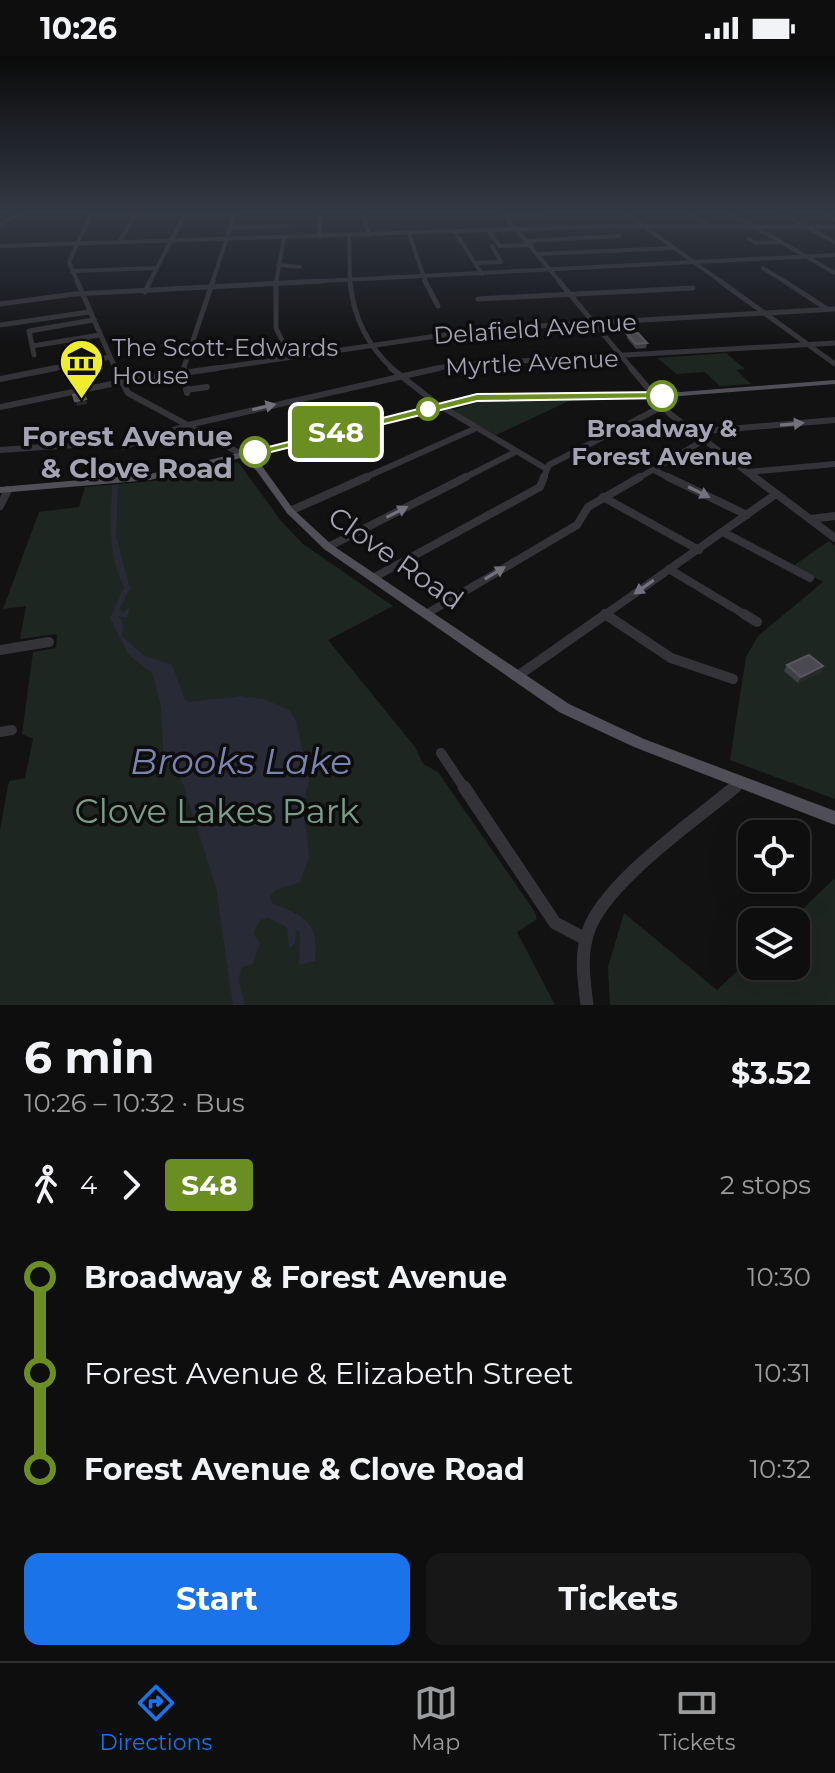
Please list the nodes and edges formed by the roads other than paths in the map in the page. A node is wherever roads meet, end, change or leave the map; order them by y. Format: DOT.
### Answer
graph roads {
  1 [pos="69,258"];
  2 [pos="162,258"];
  3 [pos="220,258"];
  4 [pos="279,258"];
  5 [pos="349,258"];
  6 [pos="417,258"];
  7 [pos="473,258"];
  8 [pos="499,258"];
  9 [pos="542,258"];
  10 [pos="688,258"];
  11 [pos="763,258"];
  12 [pos="810,258"];
  13 [pos="694,262"];
  14 [pos="476,263"];
  15 [pos="278,265"];
  16 [pos="300,267"];
  17 [pos="157,268"];
  18 [pos="763,268"];
  19 [pos="552,270"];
  20 [pos="72,271"];
  21 [pos="835,273"];
  22 [pos="482,274"];
  23 [pos="423,277"];
  24 [pos="350,281"];
  25 [pos="277,285"];
  26 [pos="210,288"];
  27 [pos="693,288"];
  28 [pos="145,292"];
  29 [pos="81,294"];
  30 [pos="573,295"];
  31 [pos="478,299"];
  32 [pos="0,304"];
  33 [pos="438,306"];
  34 [pos="833,311"];
  35 [pos="89,312"];
  36 [pos="765,313"];
  37 [pos="93,320"];
  38 [pos="596,324"];
  39 [pos="0,325"];
  40 [pos="100,335"];
  41 [pos="835,343"];
  42 [pos="373,345"];
  43 [pos="808,345"];
  44 [pos="32,346"];
  45 [pos="34,355"];
  46 [pos="110,357"];
  47 [pos="290,357"];
  48 [pos="623,358"];
  49 [pos="835,364"];
  50 [pos="182,373"];
  51 [pos="402,376"];
  52 [pos="0,379"];
  53 [pos="121,382"];
  54 [pos="835,382"];
  55 [pos="207,387"];
  56 [pos="654,396"];
  57 [pos="663,406"];
  58 [pos="0,407"];
  59 [pos="438,407"];
  60 [pos="835,420"];
  61 [pos="188,425"];
  62 [pos="474,429"];
  63 [pos="693,432"];
  64 [pos="704,440"];
  65 [pos="102,443"];
  66 [pos="123,447"];
  67 [pos="0,450"];
  68 [pos="515,452"];
  69 [pos="243,455"];
  70 [pos="835,464"];
  71 [pos="545,468"];
  72 [pos="652,469"];
  73 [pos="747,472"];
  74 [pos="4,490"];
  75 [pos="776,494"];
  76 [pos="603,497"];
  77 [pos="0,506"];
  78 [pos="290,511"];
  79 [pos="747,515"];
  80 [pos="835,519"];
  81 [pos="812,521"];
  82 [pos="723,532"];
  83 [pos="835,538"];
  84 [pos="328,547"];
  85 [pos="699,550"];
  86 [pos="669,569"];
  87 [pos="373,578"];
  88 [pos="810,578"];
  89 [pos="428,613"];
  90 [pos="605,614"];
  91 [pos="757,622"];
  92 [pos="49,642"];
  93 [pos="0,650"];
  94 [pos="519,675"];
  95 [pos="733,679"];
  96 [pos="441,753"];
  97 [pos="739,783"];
  98 [pos="835,818"];
  99 [pos="586,939"];
  100 [pos="587,1005"];
  1 -- 20 [label="street"];
  2 -- 17 [label="street"];
  3 -- 26 [label="street"];
  4 -- 15 [label="street"];
  5 -- 24 [label="street"];
  6 -- 23 [label="street"];
  7 -- 14 [label="street"];
  8 -- 14 [label="street"];
  9 -- 19 [label="street"];
  10 -- 13 [label="street"];
  11 -- 13 [label="street"];
  12 -- 21 [label="street"];
  13 -- 19 [label="street"];
  13 -- 36 [label="street"];
  14 -- 22 [label="street"];
  15 -- 16 [label="street"];
  15 -- 25 [label="street"];
  17 -- 20 [label="street"];
  17 -- 28 [label="street"];
  18 -- 34 [label="street"];
  19 -- 22 [label="street"];
  19 -- 30 [label="street"];
  20 -- 29 [label="street, Clove Road"];
  22 -- 23 [label="street"];
  23 -- 24 [label="street"];
  23 -- 33 [label="street"];
  24 -- 25 [label="street"];
  24 -- 42 [label="street"];
  25 -- 26 [label="street"];
  25 -- 47 [label="street"];
  26 -- 28 [label="street"];
  26 -- 50 [label="street"];
  27 -- 30 [label="street"];
  28 -- 29 [label="street"];
  29 -- 32 [label="street"];
  29 -- 35 [label="street, Clove Road"];
  30 -- 31 [label="street"];
  30 -- 38 [label="street"];
  34 -- 36 [label="street, Delafield Avenue"];
  35 -- 37 [label="street, Clove Road"];
  35 -- 39 [label="street"];
  36 -- 38 [label="street, Delafield Avenue"];
  36 -- 43 [label="street"];
  37 -- 40 [label="street, Clove Road"];
  37 -- 44 [label="street"];
  38 -- 42 [label="street, Delafield Avenue"];
  38 -- 48 [label="street"];
  40 -- 44 [label="street"];
  40 -- 46 [label="street, Clove Road"];
  41 -- 43 [label="street, Myrtle Avenue"];
  42 -- 47 [label="street, Delafield Avenue"];
  42 -- 51 [label="street"];
  43 -- 48 [label="street, Myrtle Avenue"];
  43 -- 49 [label="street"];
  44 -- 45 [label="street"];
  46 -- 52 [label="street"];
  46 -- 53 [label="street, Clove Road"];
  47 -- 50 [label="street, Delafield Avenue"];
  48 -- 51 [label="street, Myrtle Avenue"];
  48 -- 56 [label="street"];
  50 -- 53 [label="street, Delafield Avenue"];
  50 -- 55 [label="street"];
  51 -- 59 [label="street"];
  61 -- 51 [label="street, Myrtle Avenue, one-way"];
  53 -- 58 [label="street, Delafield Avenue"];
  53 -- 61 [label="street, Clove Road"];
  54 -- 56 [label="main road"];
  56 -- 57 [label="street"];
  56 -- 59 [label="main road"];
  57 -- 63 [label="street"];
  57 -- 71 [label="street"];
  59 -- 62 [label="street"];
  59 -- 69 [label="main road"];
  63 -- 60 [label="street, one-way"];
  61 -- 66 [label="street, Myrtle Avenue"];
  61 -- 69 [label="street, Clove Road"];
  62 -- 68 [label="street"];
  62 -- 78 [label="street"];
  63 -- 64 [label="street"];
  64 -- 72 [label="street"];
  64 -- 73 [label="street"];
  65 -- 67 [label="street"];
  68 -- 71 [label="street"];
  84 -- 68 [label="street, one-way"];
  69 -- 74 [label="main road"];
  69 -- 78 [label="main road, Clove Road"];
  70 -- 73 [label="street"];
  71 -- 87 [label="street"];
  72 -- 76 [label="street"];
  72 -- 79 [label="street, one-way"];
  73 -- 75 [label="street"];
  74 -- 77 [label="street"];
  75 -- 79 [label="street"];
  75 -- 81 [label="street"];
  76 -- 85 [label="street"];
  89 -- 76 [label="street, one-way"];
  78 -- 84 [label="main road, Clove Road"];
  79 -- 82 [label="street"];
  80 -- 81 [label="street"];
  81 -- 83 [label="street"];
  82 -- 85 [label="street"];
  82 -- 88 [label="street"];
  84 -- 87 [label="main road, Clove Road"];
  85 -- 86 [label="street"];
  86 -- 90 [label="street, one-way"];
  86 -- 91 [label="street"];
  87 -- 89 [label="main road, Clove Road"];
  89 -- 94 [label="main road, Clove Road"];
  90 -- 94 [label="street"];
  90 -- 95 [label="street"];
  92 -- 93 [label="street"];
  94 -- 97 [label="main road, Clove Road"];
  96 -- 99 [label="street"];
  97 -- 98 [label="main road, Clove Road"];
  97 -- 99 [label="street"];
  99 -- 100 [label="street"];
}
